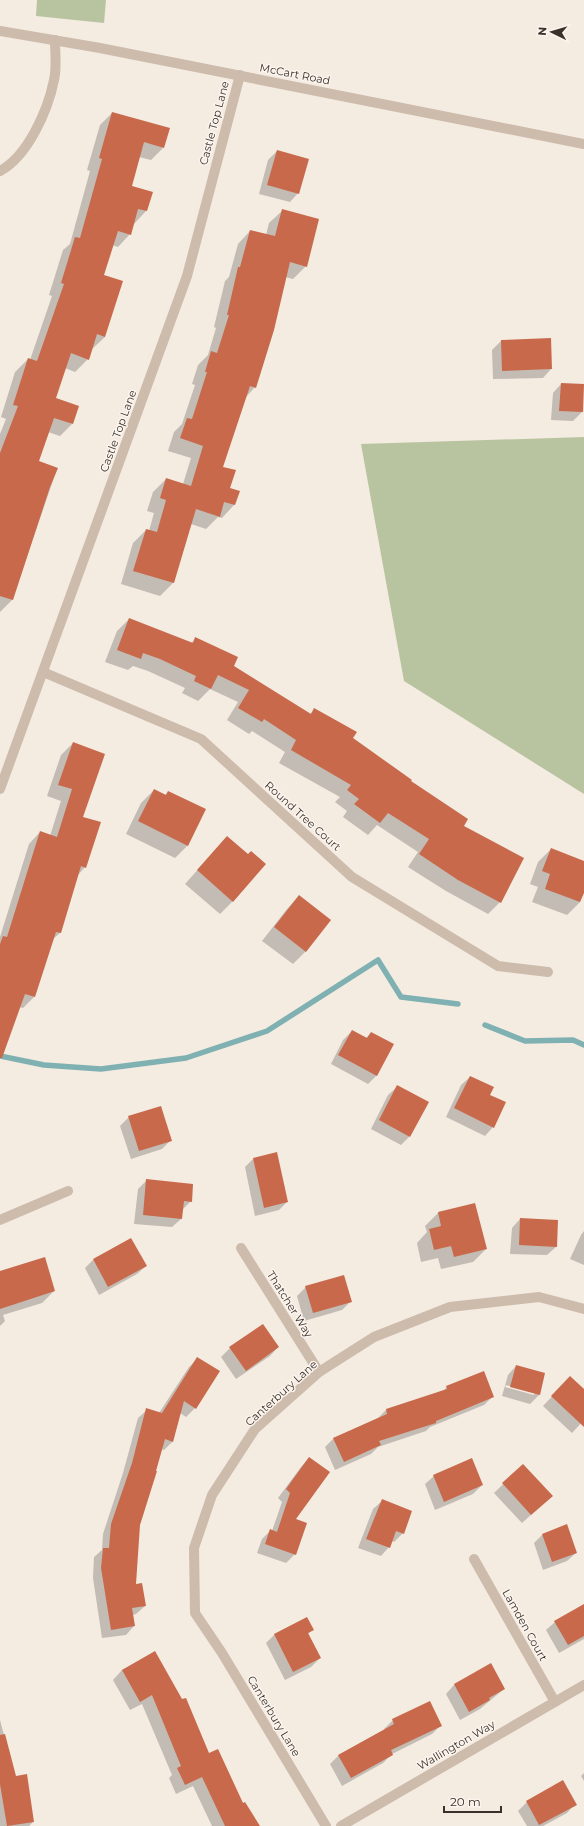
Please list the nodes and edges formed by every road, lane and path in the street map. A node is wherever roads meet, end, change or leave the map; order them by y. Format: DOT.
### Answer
graph roads {
  1 [pos="0,31"];
  2 [pos="55,40"];
  3 [pos="240,75"];
  4 [pos="584,144"];
  5 [pos="0,171"];
  6 [pos="43,672"];
  7 [pos="0,789"];
  8 [pos="548,972"];
  9 [pos="68,1191"];
  10 [pos="0,1220"];
  11 [pos="241,1248"];
  12 [pos="584,1309"];
  13 [pos="319,1372"];
  14 [pos="474,1559"];
  15 [pos="584,1685"];
  16 [pos="555,1702"];
  17 [pos="326,1826"];
  18 [pos="341,1826"];
  1 -- 2 [label="street, McCart Road"];
  2 -- 3 [label="street, McCart Road"];
  2 -- 5 [label="street"];
  3 -- 4 [label="street, McCart Road"];
  3 -- 6 [label="street, Castle Top Lane"];
  6 -- 7 [label="street, Castle Top Lane"];
  6 -- 8 [label="street, Round Tree Court"];
  9 -- 10 [label="street"];
  11 -- 13 [label="street, Thatcher Way"];
  12 -- 13 [label="street, Canterbury Lane"];
  13 -- 17 [label="street, Canterbury Lane"];
  14 -- 16 [label="street, Lamden Court"];
  15 -- 16 [label="street, Wallington Way"];
  16 -- 18 [label="street, Wallington Way"];
}
